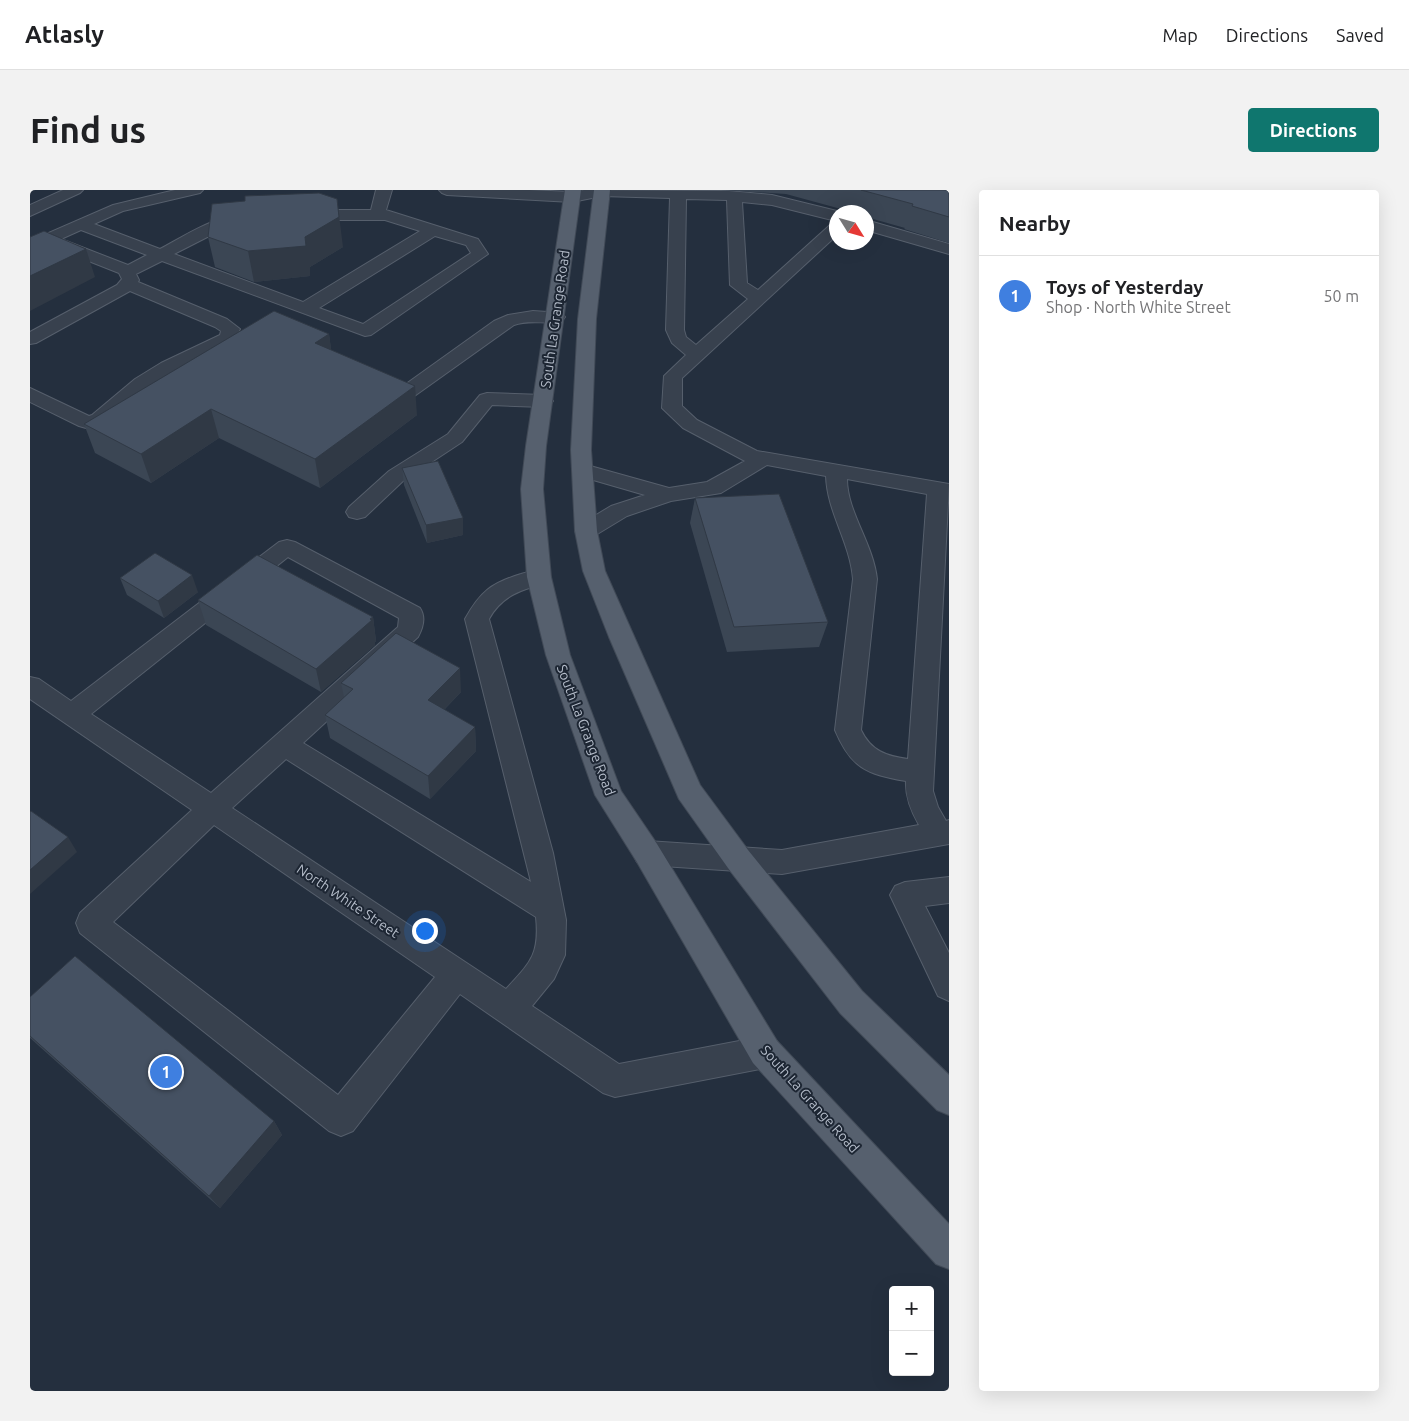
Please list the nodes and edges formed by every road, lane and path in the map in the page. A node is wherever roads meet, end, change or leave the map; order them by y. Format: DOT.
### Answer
graph roads {
  1 [pos="75,190"];
  2 [pos="195,190"];
  3 [pos="384,190"];
  4 [pos="447,190"];
  5 [pos="601,190"];
  6 [pos="573,193"];
  7 [pos="678,196"];
  8 [pos="734,197"];
  9 [pos="30,211"];
  10 [pos="829,214"];
  11 [pos="377,215"];
  12 [pos="285,216"];
  13 [pos="257,218"];
  14 [pos="79,224"];
  15 [pos="874,227"];
  16 [pos="433,230"];
  17 [pos="829,234"];
  18 [pos="46,239"];
  19 [pos="30,246"];
  20 [pos="949,249"];
  21 [pos="160,255"];
  22 [pos="127,278"];
  23 [pos="759,298"];
  24 [pos="304,309"];
  25 [pos="556,317"];
  26 [pos="30,338"];
  27 [pos="697,355"];
  28 [pos="30,394"];
  29 [pos="399,398"];
  30 [pos="543,401"];
  31 [pos="763,459"];
  32 [pos="583,470"];
  33 [pos="836,472"];
  34 [pos="943,490"];
  35 [pos="668,495"];
  36 [pos="357,512"];
  37 [pos="586,531"];
  38 [pos="539,577"];
  39 [pos="30,686"];
  40 [pos="72,714"];
  41 [pos="284,746"];
  42 [pos="920,772"];
  43 [pos="214,810"];
  44 [pos="944,833"];
  45 [pos="647,853"];
  46 [pos="738,858"];
  47 [pos="949,890"];
  48 [pos="549,910"];
  49 [pos="457,974"];
  50 [pos="949,986"];
  51 [pos="509,1009"];
  52 [pos="765,1052"];
  53 [pos="949,1098"];
  54 [pos="949,1251"];
  1 -- 9 [label="street"];
  2 -- 14 [label="street"];
  3 -- 11 [label="street"];
  4 -- 6 [label="street"];
  5 -- 6 [label="street"];
  5 -- 7 [label="street"];
  5 -- 32 [label="main road"];
  6 -- 25 [label="main road, South La Grange Road"];
  7 -- 8 [label="street"];
  7 -- 27 [label="street"];
  8 -- 10 [label="street"];
  8 -- 23 [label="street"];
  11 -- 12 [label="street"];
  11 -- 16 [label="street"];
  13 -- 21 [label="street"];
  14 -- 18 [label="street"];
  14 -- 21 [label="street"];
  15 -- 20 [label="street"];
  16 -- 24 [label="street"];
  16 -- 24 [label="street"];
  17 -- 23 [label="street"];
  18 -- 19 [label="street"];
  18 -- 22 [label="street"];
  21 -- 22 [label="street"];
  21 -- 24 [label="street"];
  22 -- 26 [label="street"];
  22 -- 28 [label="street"];
  23 -- 27 [label="street"];
  25 -- 29 [label="street"];
  25 -- 30 [label="main road, South La Grange Road"];
  27 -- 31 [label="street"];
  30 -- 36 [label="street"];
  30 -- 38 [label="main road, South La Grange Road"];
  31 -- 33 [label="street"];
  31 -- 35 [label="street"];
  32 -- 35 [label="street"];
  32 -- 37 [label="main road"];
  33 -- 34 [label="street"];
  33 -- 42 [label="street"];
  34 -- 42 [label="street"];
  35 -- 37 [label="street"];
  37 -- 46 [label="main road"];
  38 -- 45 [label="main road, South La Grange Road"];
  38 -- 48 [label="street"];
  39 -- 40 [label="street, North White Street"];
  40 -- 41 [label="street"];
  40 -- 43 [label="street, North White Street"];
  41 -- 43 [label="street"];
  41 -- 48 [label="street"];
  42 -- 44 [label="street"];
  43 -- 49 [label="street, North White Street"];
  43 -- 49 [label="street"];
  44 -- 46 [label="street"];
  45 -- 46 [label="street"];
  45 -- 52 [label="main road, South La Grange Road"];
  46 -- 53 [label="main road"];
  47 -- 50 [label="street"];
  48 -- 51 [label="street"];
  49 -- 51 [label="street, North White Street"];
  51 -- 52 [label="street, North White Street"];
  52 -- 54 [label="main road, South La Grange Road"];
}
